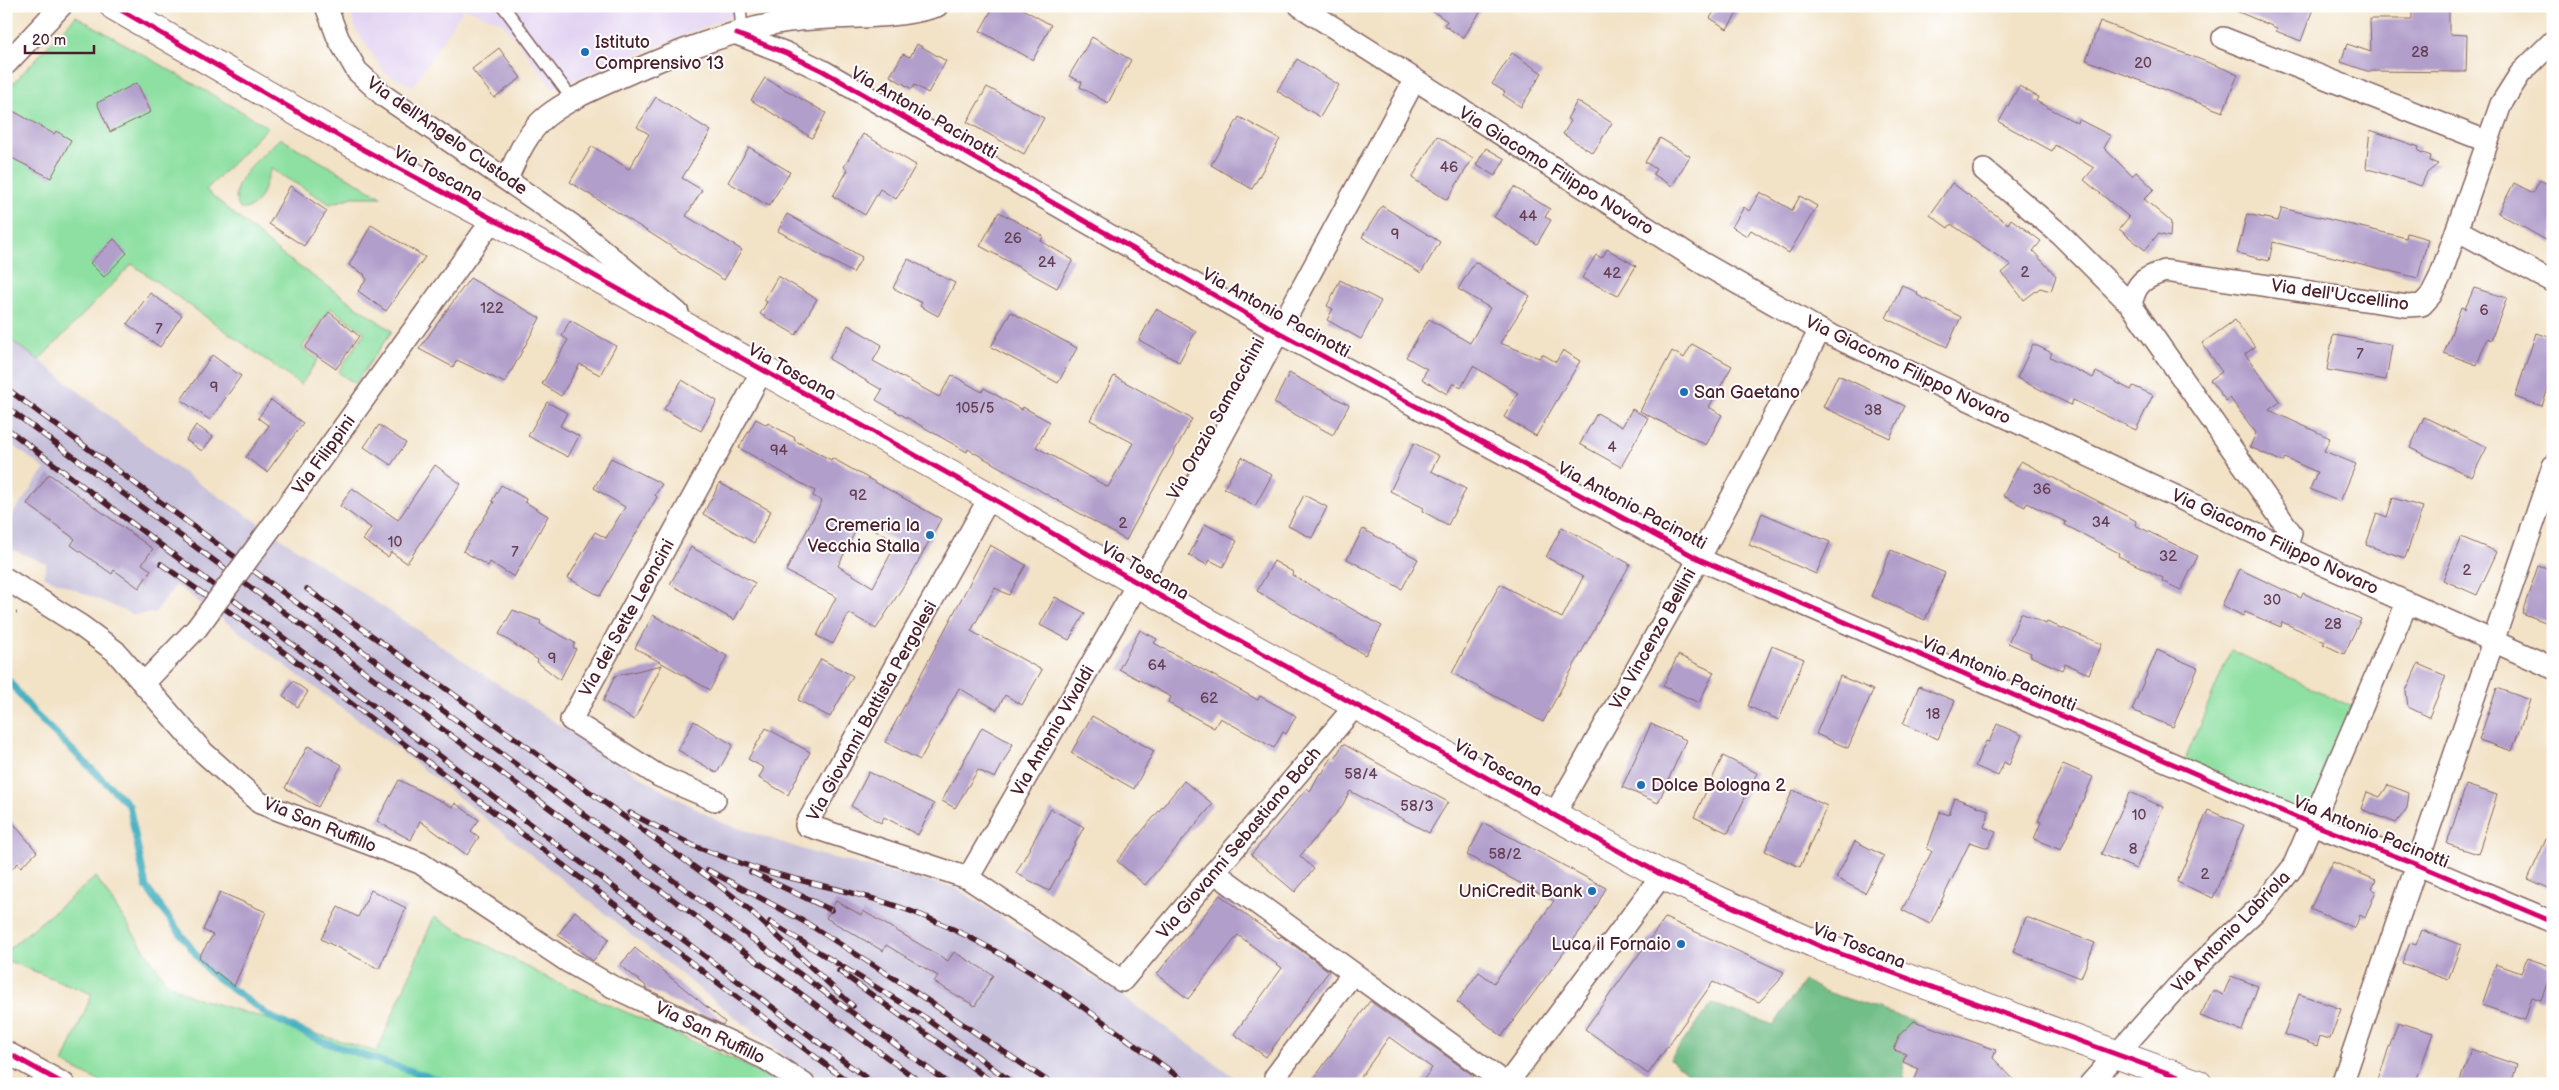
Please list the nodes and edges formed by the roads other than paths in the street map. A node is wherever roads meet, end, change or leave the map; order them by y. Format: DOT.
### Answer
graph roads {
  1 [pos="61,6"];
  2 [pos="114,6"];
  3 [pos="326,6"];
  4 [pos="503,6"];
  5 [pos="740,6"];
  6 [pos="937,6"];
  7 [pos="1300,6"];
  8 [pos="740,33"];
  9 [pos="2223,38"];
  10 [pos="2553,41"];
  11 [pos="6,64"];
  12 [pos="1414,81"];
  13 [pos="573,100"];
  14 [pos="2486,141"];
  15 [pos="1984,170"];
  16 [pos="508,179"];
  17 [pos="493,219"];
  18 [pos="572,225"];
  19 [pos="2457,230"];
  20 [pos="564,259"];
  21 [pos="2553,282"];
  22 [pos="2131,305"];
  23 [pos="1820,330"];
  24 [pos="1280,333"];
  25 [pos="710,342"];
  26 [pos="762,371"];
  27 [pos="2553,466"];
  28 [pos="990,498"];
  29 [pos="2286,548"];
  30 [pos="1699,559"];
  31 [pos="6,579"];
  32 [pos="1138,583"];
  33 [pos="2408,603"];
  34 [pos="2493,640"];
  35 [pos="2553,668"];
  36 [pos="144,683"];
  37 [pos="1356,705"];
  38 [pos="715,800"];
  39 [pos="1554,815"];
  40 [pos="2312,824"];
  41 [pos="2416,864"];
  42 [pos="1214,872"];
  43 [pos="1662,875"];
  44 [pos="968,878"];
  45 [pos="2553,922"];
  46 [pos="1353,973"];
  47 [pos="1122,981"];
  48 [pos="6,1052"];
  49 [pos="2117,1055"];
  50 [pos="1275,1077"];
  51 [pos="64,1084"];
  52 [pos="804,1084"];
  53 [pos="1507,1084"];
  54 [pos="2090,1084"];
  55 [pos="2198,1084"];
  56 [pos="2342,1084"];
  1 -- 11 [label="street"];
  2 -- 17 [label="main road, Via Toscana"];
  3 -- 16 [label="street, Via dell'Angelo Custode"];
  4 -- 13 [label="lane"];
  5 -- 8 [label="lane"];
  6 -- 8 [label="street"];
  7 -- 12 [label="street, Via Giacomo Filippo Novaro"];
  8 -- 13 [label="street"];
  8 -- 24 [label="street, Via Antonio Pacinotti"];
  9 -- 14 [label="street"];
  10 -- 14 [label="street, Via dell'Uccellino"];
  12 -- 23 [label="street, Via Giacomo Filippo Novaro"];
  12 -- 24 [label="street, Via Orazio Samacchini"];
  13 -- 16 [label="street"];
  14 -- 19 [label="street, Via dell'Uccellino"];
  15 -- 22 [label="street"];
  16 -- 18 [label="street, Via dell'Angelo Custode"];
  17 -- 20 [label="main road, Via Toscana"];
  17 -- 36 [label="street, Via Filippini, bridge"];
  18 -- 20 [label="street"];
  18 -- 25 [label="street, Via dell'Angelo Custode"];
  19 -- 21 [label="street"];
  19 -- 22 [label="street, Via dell'Uccellino"];
  20 -- 25 [label="main road, Via Toscana"];
  22 -- 29 [label="street"];
  23 -- 29 [label="street, Via Giacomo Filippo Novaro"];
  23 -- 30 [label="street, Via Vincenzo Bellini"];
  24 -- 30 [label="street, Via Antonio Pacinotti"];
  24 -- 32 [label="street, Via Orazio Samacchini"];
  25 -- 26 [label="main road, Via Toscana"];
  26 -- 28 [label="main road, Via Toscana"];
  26 -- 38 [label="street, Via dei Sette Leoncini"];
  27 -- 34 [label="street"];
  28 -- 32 [label="main road, Via Toscana"];
  28 -- 44 [label="street, Via Giovanni Battista Pergolesi"];
  29 -- 33 [label="street, Via Giacomo Filippo Novaro"];
  30 -- 39 [label="street, Via Vincenzo Bellini"];
  30 -- 40 [label="street, Via Antonio Pacinotti"];
  31 -- 36 [label="street, Via San Ruffillo"];
  32 -- 37 [label="main road, Via Toscana"];
  32 -- 44 [label="street, Via Antonio Vivaldi"];
  33 -- 34 [label="street, Via Giacomo Filippo Novaro"];
  33 -- 40 [label="street, Via Antonio Labriola"];
  34 -- 35 [label="street, Via Giacomo Filippo Novaro"];
  34 -- 41 [label="street"];
  36 -- 52 [label="street, Via San Ruffillo"];
  37 -- 39 [label="main road, Via Toscana"];
  37 -- 42 [label="street, Via Giovanni Sebastiano Bach"];
  39 -- 43 [label="main road, Via Toscana"];
  40 -- 41 [label="street, Via Antonio Pacinotti"];
  40 -- 49 [label="street, Via Antonio Labriola"];
  41 -- 45 [label="street, Via Antonio Pacinotti"];
  41 -- 56 [label="street"];
  42 -- 46 [label="street"];
  42 -- 47 [label="street, Via Giovanni Sebastiano Bach"];
  43 -- 49 [label="main road, Via Toscana"];
  43 -- 53 [label="street"];
  44 -- 47 [label="street, Via Giovanni Battista Pergolesi"];
  46 -- 50 [label="street"];
  46 -- 53 [label="street"];
  48 -- 51 [label="street"];
  49 -- 54 [label="street, Via Antonio Labriola"];
  49 -- 55 [label="main road, Via Toscana"];
}
